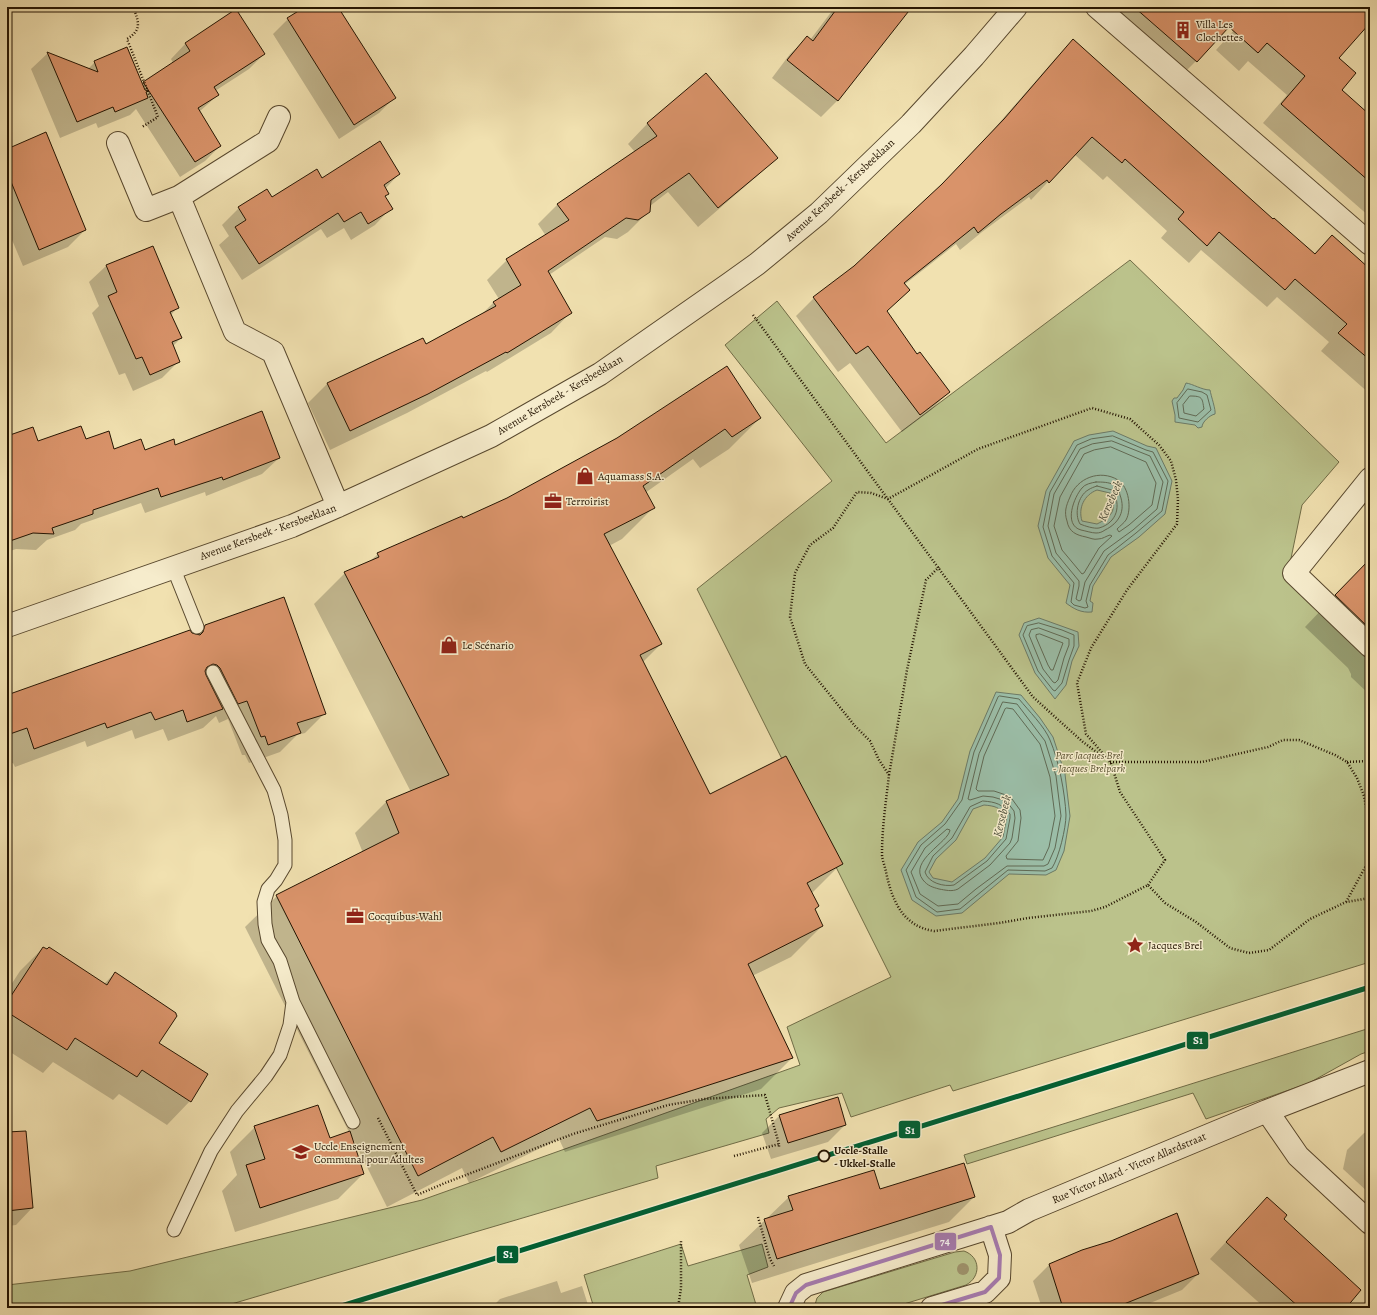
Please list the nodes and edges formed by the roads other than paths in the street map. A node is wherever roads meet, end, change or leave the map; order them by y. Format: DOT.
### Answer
graph roads {
  1 [pos="1016,7"];
  2 [pos="1097,7"];
  3 [pos="279,117"];
  4 [pos="118,143"];
  5 [pos="180,197"];
  6 [pos="1370,244"];
  7 [pos="1370,479"];
  8 [pos="338,506"];
  9 [pos="173,567"];
  10 [pos="7,626"];
  11 [pos="197,627"];
  12 [pos="1370,646"];
  13 [pos="213,672"];
  14 [pos="294,1002"];
  15 [pos="1370,1071"];
  16 [pos="1267,1111"];
  17 [pos="353,1122"];
  18 [pos="1370,1223"];
  19 [pos="991,1227"];
  20 [pos="174,1230"];
  21 [pos="789,1308"];
  22 [pos="932,1308"];
  1 -- 8 [label="street, Avenue Kersbeek - Kersbeeklaan"];
  2 -- 6 [label="street"];
  3 -- 5 [label="street"];
  4 -- 5 [label="street"];
  5 -- 8 [label="street"];
  7 -- 12 [label="street"];
  8 -- 9 [label="street, Avenue Kersbeek - Kersbeeklaan"];
  9 -- 10 [label="street, Avenue Kersbeek - Kersbeeklaan"];
  9 -- 11 [label="lane"];
  13 -- 14 [label="lane"];
  14 -- 17 [label="lane"];
  14 -- 20 [label="lane"];
  15 -- 16 [label="street, Rue Victor Allard - Victor Allardstraat"];
  16 -- 18 [label="street"];
  16 -- 19 [label="street, Rue Victor Allard - Victor Allardstraat"];
  19 -- 21 [label="street, Rue Victor Allard - Victor Allardstraat"];
  19 -- 22 [label="street"];
}
